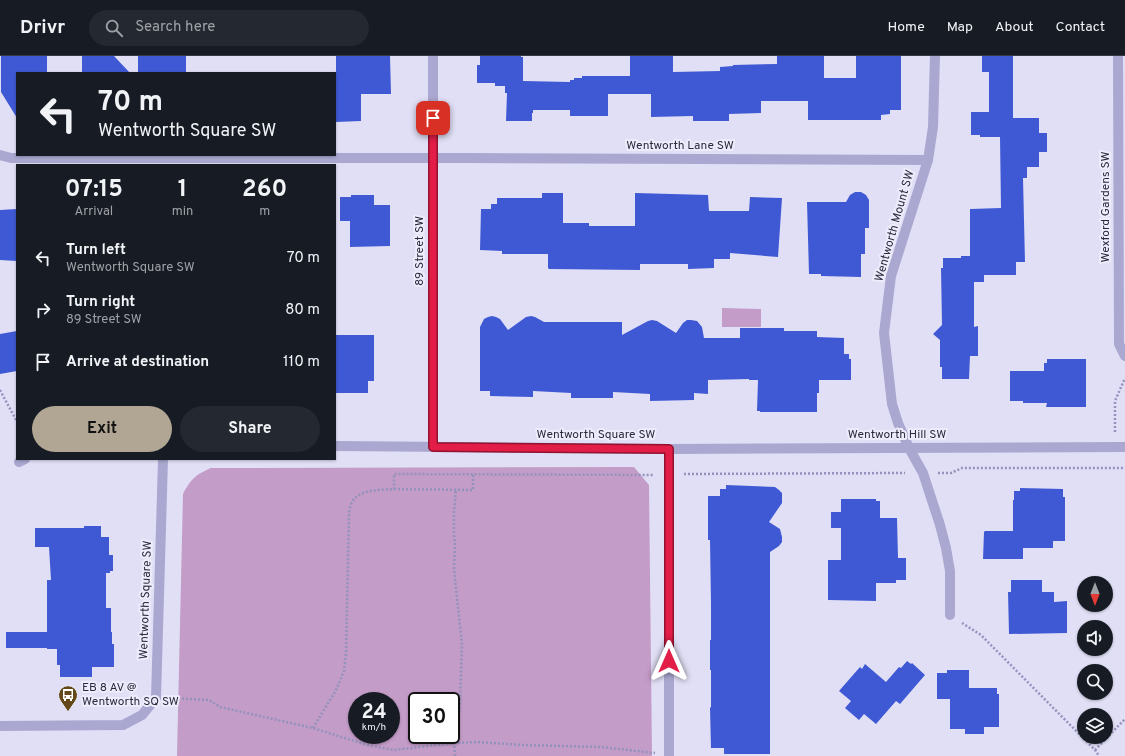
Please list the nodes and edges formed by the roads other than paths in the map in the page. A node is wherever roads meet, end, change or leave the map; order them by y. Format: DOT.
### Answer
graph roads {
  1 [pos="433,56"];
  2 [pos="935,56"];
  3 [pos="1118,56"];
  4 [pos="0,155"];
  5 [pos="433,158"];
  6 [pos="928,160"];
  7 [pos="1125,356"];
  8 [pos="336,446"];
  9 [pos="433,447"];
  10 [pos="1125,447"];
  11 [pos="909,448"];
  12 [pos="669,449"];
  13 [pos="163,460"];
  14 [pos="950,615"];
  15 [pos="0,726"];
  16 [pos="669,755"];
  1 -- 5 [label="street, 89 Street SW"];
  2 -- 6 [label="street, Wentworth Mount SW"];
  3 -- 7 [label="street, Wexford Gardens SW"];
  4 -- 5 [label="street, Wentworth Lane SW"];
  5 -- 6 [label="street, Wentworth Lane SW"];
  5 -- 9 [label="street, 89 Street SW"];
  6 -- 11 [label="street, Wentworth Mount SW"];
  8 -- 9 [label="street, Wentworth Square SW"];
  9 -- 12 [label="street, Wentworth Square SW"];
  10 -- 11 [label="street, Wentworth Hill SW"];
  11 -- 12 [label="street, Wentworth Hill SW"];
  11 -- 14 [label="street, Wentworth Mount SW"];
  12 -- 16 [label="street, Wentworth Square SW"];
  13 -- 15 [label="street, Wentworth Square SW"];
}
